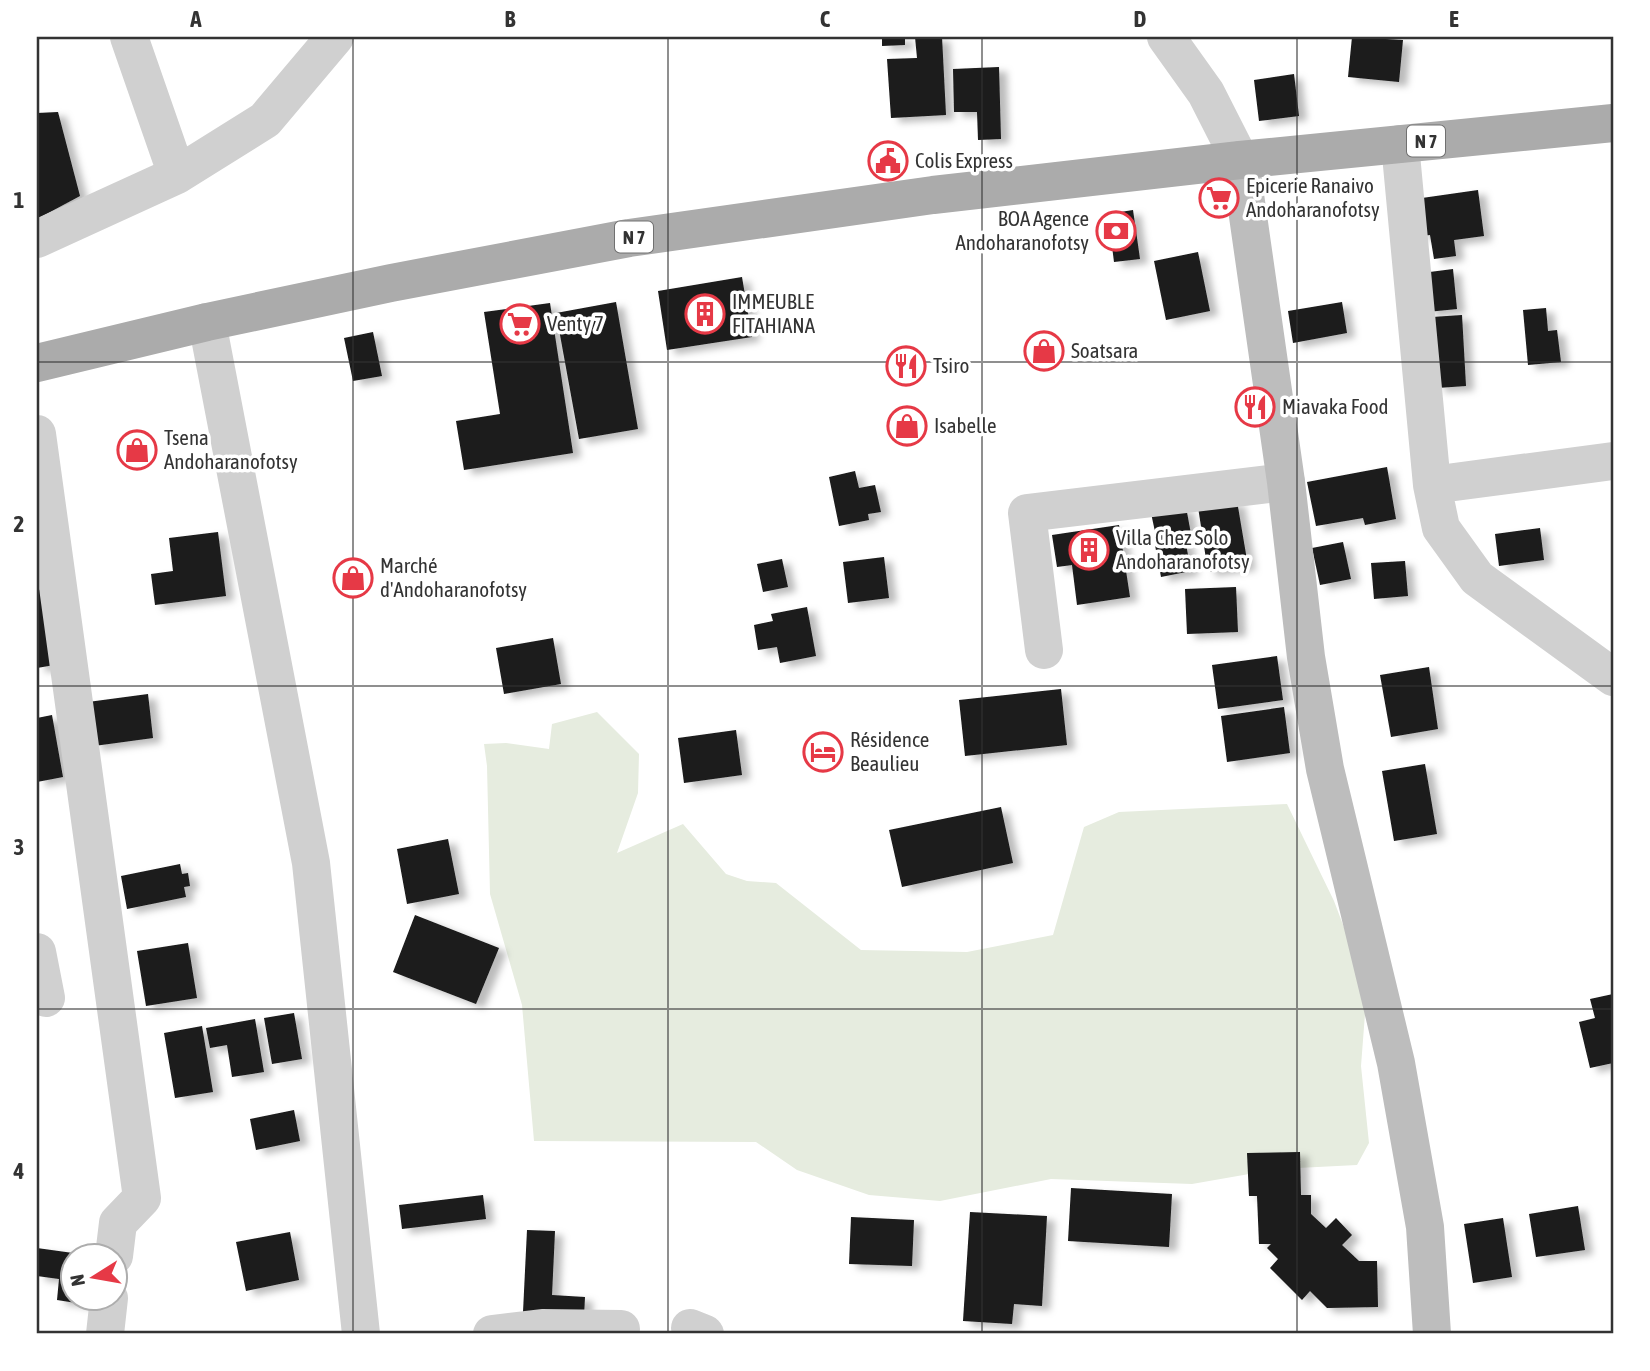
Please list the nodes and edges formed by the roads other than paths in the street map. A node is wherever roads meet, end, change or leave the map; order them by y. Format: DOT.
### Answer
graph roads {
  1 [pos="129,37"];
  2 [pos="335,37"];
  3 [pos="1166,37"];
  4 [pos="1613,123"];
  5 [pos="1400,144"];
  6 [pos="1240,160"];
  7 [pos="177,175"];
  8 [pos="37,239"];
  9 [pos="207,322"];
  10 [pos="37,363"];
  11 [pos="37,434"];
  12 [pos="1613,461"];
  13 [pos="1286,482"];
  14 [pos="1433,485"];
  15 [pos="1044,650"];
  16 [pos="1613,677"];
  17 [pos="37,952"];
  18 [pos="46,998"];
  19 [pos="116,1242"];
  20 [pos="107,1312"];
  21 [pos="621,1329"];
  22 [pos="542,1331"];
  23 [pos="105,1334"];
  24 [pos="361,1334"];
  25 [pos="492,1334"];
  26 [pos="1432,1334"];
  1 -- 7 [label="street"];
  2 -- 7 [label="street"];
  3 -- 6 [label="street"];
  4 -- 5 [label="main road, N 7"];
  5 -- 6 [label="main road, N 7"];
  5 -- 14 [label="street"];
  6 -- 9 [label="main road, N 7"];
  6 -- 13 [label="street"];
  7 -- 8 [label="street"];
  9 -- 10 [label="main road, N 7"];
  9 -- 24 [label="street"];
  11 -- 19 [label="street"];
  12 -- 14 [label="street"];
  13 -- 15 [label="street"];
  13 -- 26 [label="street"];
  14 -- 16 [label="street"];
  17 -- 18 [label="street"];
  20 -- 23 [label="street"];
  21 -- 22 [label="street"];
  22 -- 25 [label="street"];
}
